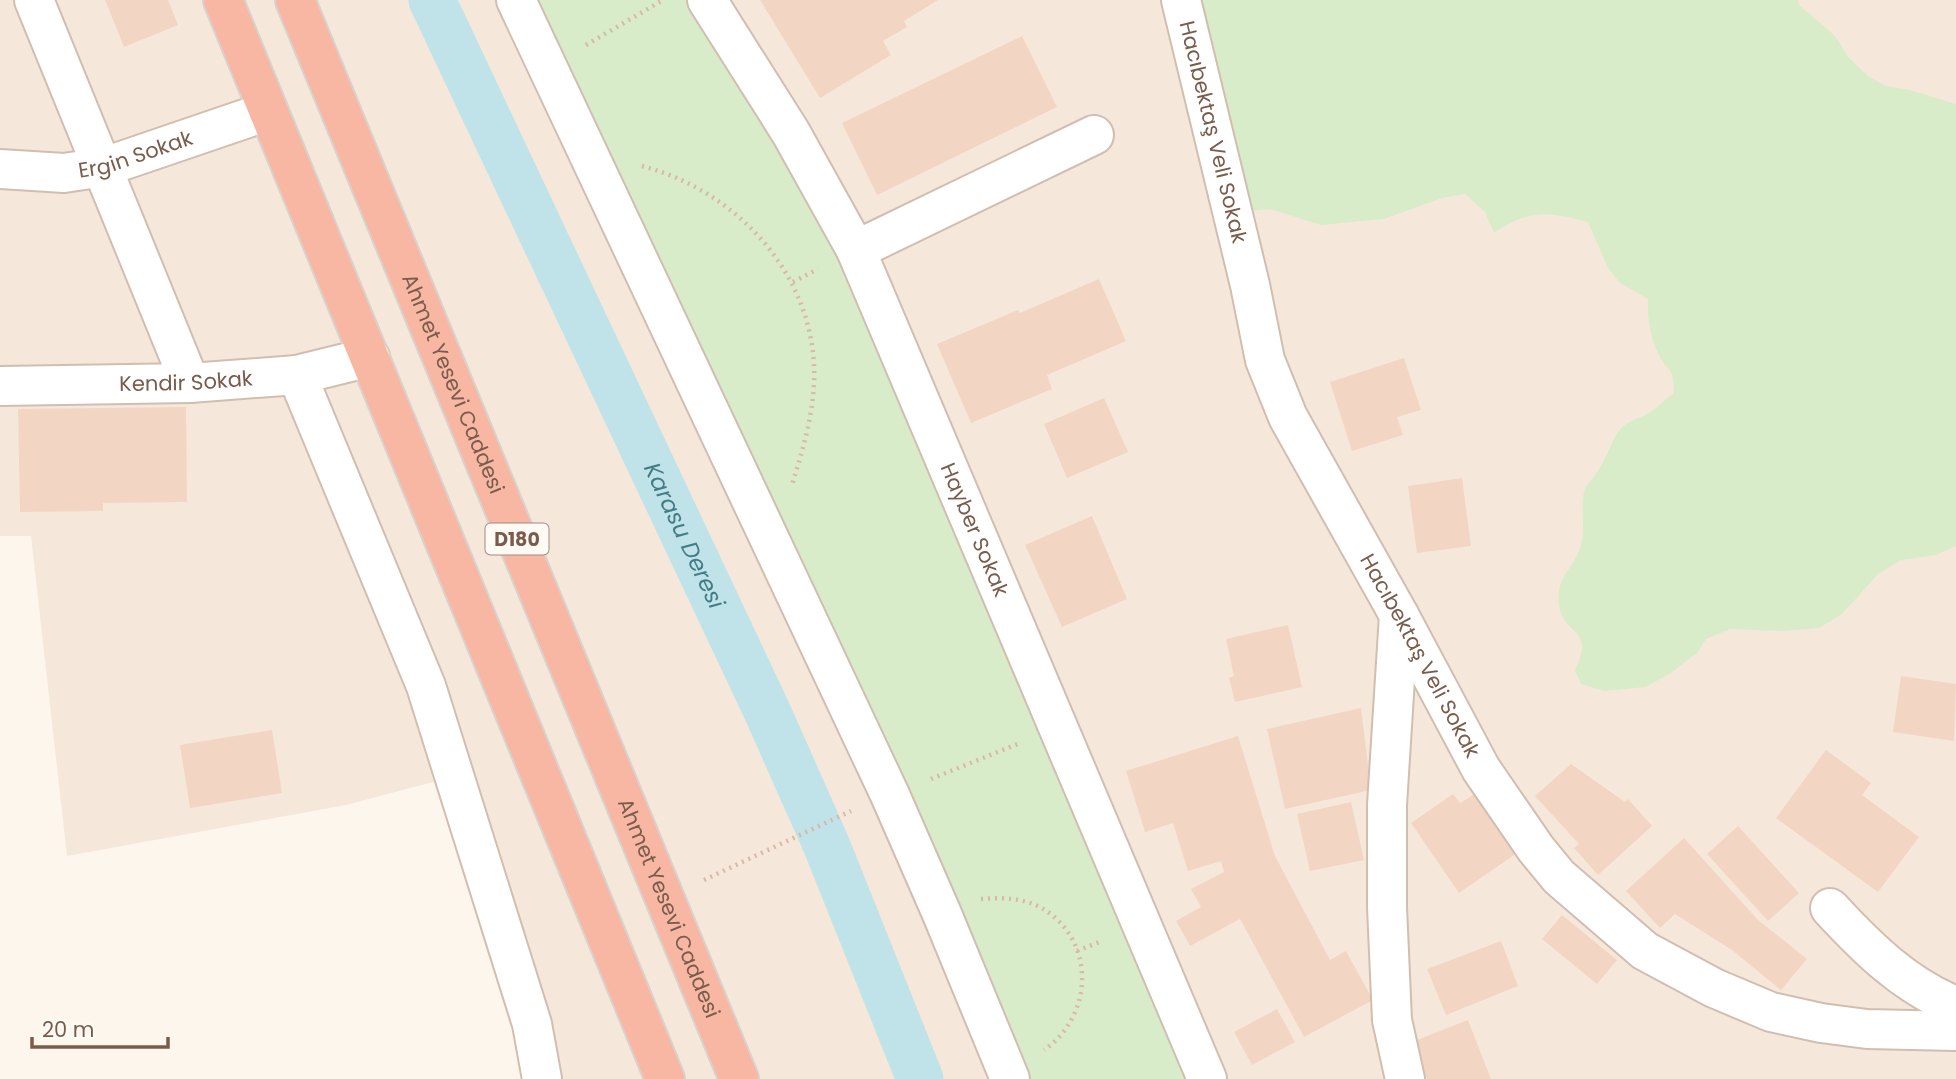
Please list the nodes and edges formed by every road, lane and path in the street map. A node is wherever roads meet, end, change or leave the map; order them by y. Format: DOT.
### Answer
graph roads {
  1 [pos="34,0"];
  2 [pos="223,0"];
  3 [pos="295,0"];
  4 [pos="516,0"];
  5 [pos="663,0"];
  6 [pos="707,0"];
  7 [pos="1181,0"];
  8 [pos="547,68"];
  9 [pos="268,111"];
  10 [pos="1094,135"];
  11 [pos="590,158"];
  12 [pos="104,167"];
  13 [pos="0,169"];
  14 [pos="856,250"];
  15 [pos="370,357"];
  16 [pos="297,374"];
  17 [pos="190,383"];
  18 [pos="0,386"];
  19 [pos="768,535"];
  20 [pos="1399,615"];
  21 [pos="1059,728"];
  22 [pos="873,802"];
  23 [pos="665,898"];
  24 [pos="1830,908"];
  25 [pos="942,914"];
  26 [pos="1956,1006"];
  27 [pos="1956,1031"];
  28 [pos="1008,1074"];
  29 [pos="542,1079"];
  30 [pos="664,1079"];
  31 [pos="739,1079"];
  32 [pos="1207,1079"];
  33 [pos="1405,1079"];
  1 -- 12 [label="street"];
  2 -- 9 [label="highway"];
  3 -- 23 [label="highway, Ahmet Yesevi Caddesi / D180"];
  4 -- 8 [label="street"];
  5 -- 8 [label="path"];
  6 -- 14 [label="street, Hayber Sokak"];
  7 -- 20 [label="street, Hacıbektaş Veli Sokak"];
  8 -- 11 [label="street"];
  9 -- 12 [label="street, Ergin Sokak"];
  9 -- 15 [label="highway"];
  10 -- 14 [label="street"];
  11 -- 19 [label="street"];
  11 -- 19 [label="path"];
  12 -- 13 [label="street, Ergin Sokak"];
  12 -- 17 [label="street"];
  14 -- 21 [label="street, Hayber Sokak"];
  15 -- 16 [label="street, Kendir Sokak"];
  15 -- 30 [label="highway"];
  16 -- 17 [label="street, Kendir Sokak"];
  16 -- 29 [label="street"];
  17 -- 18 [label="street, Kendir Sokak"];
  19 -- 22 [label="street"];
  20 -- 27 [label="street, Hacıbektaş Veli Sokak"];
  20 -- 33 [label="street"];
  21 -- 22 [label="path"];
  21 -- 32 [label="street, Hayber Sokak"];
  22 -- 23 [label="path"];
  22 -- 25 [label="street"];
  23 -- 31 [label="highway, Ahmet Yesevi Caddesi / D180"];
  24 -- 26 [label="street"];
  25 -- 28 [label="street"];
  25 -- 28 [label="path"];
}
